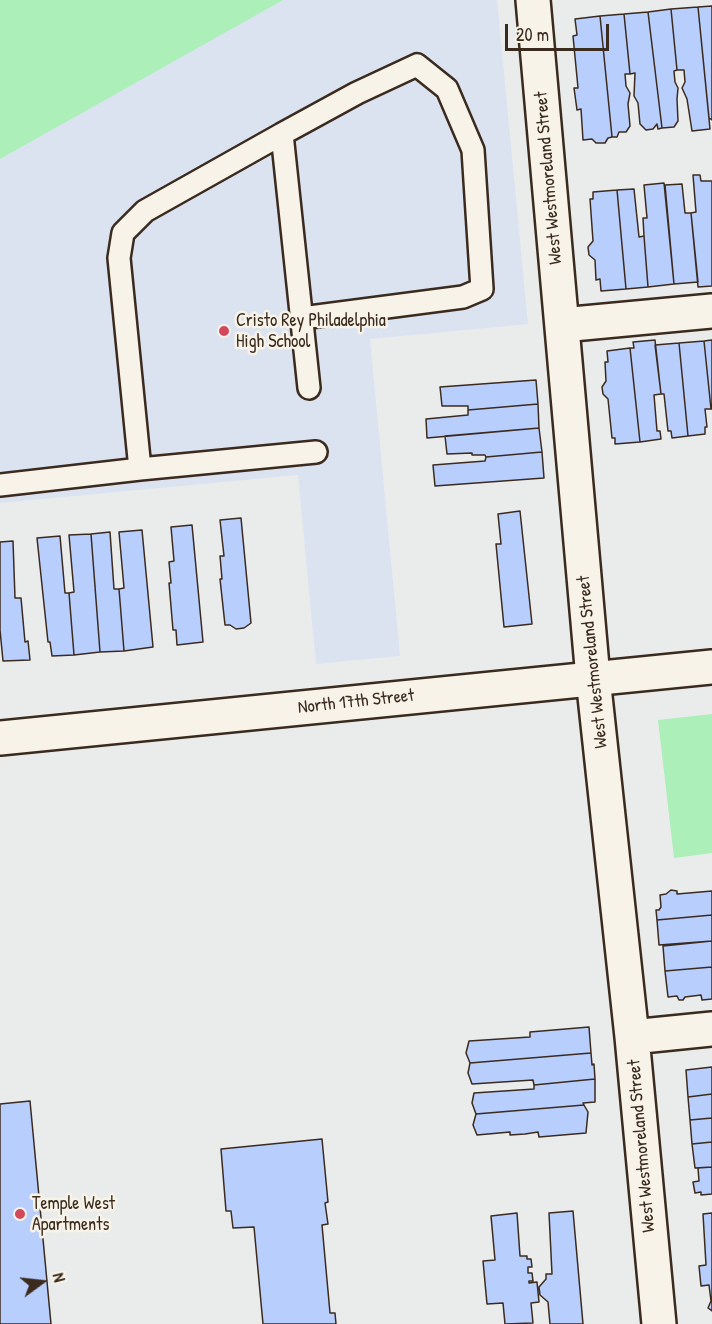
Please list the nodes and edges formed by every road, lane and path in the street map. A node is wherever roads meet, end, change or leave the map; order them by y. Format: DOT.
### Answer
graph roads {
  1 [pos="533,0"];
  2 [pos="282,134"];
  3 [pos="712,311"];
  4 [pos="302,318"];
  5 [pos="562,325"];
  6 [pos="309,388"];
  7 [pos="316,452"];
  8 [pos="140,470"];
  9 [pos="0,485"];
  10 [pos="712,667"];
  11 [pos="593,678"];
  12 [pos="0,738"];
  13 [pos="712,1029"];
  14 [pos="632,1037"];
  15 [pos="659,1324"];
  1 -- 5 [label="street, West Westmoreland Street"];
  2 -- 4 [label="lane"];
  2 -- 4 [label="lane"];
  2 -- 8 [label="lane"];
  3 -- 5 [label="street"];
  4 -- 6 [label="lane"];
  5 -- 11 [label="street, West Westmoreland Street"];
  7 -- 8 [label="lane"];
  8 -- 9 [label="lane"];
  10 -- 11 [label="street, North 17th Street"];
  11 -- 12 [label="street, North 17th Street"];
  11 -- 14 [label="street, West Westmoreland Street"];
  13 -- 14 [label="street"];
  14 -- 15 [label="street, West Westmoreland Street"];
}
